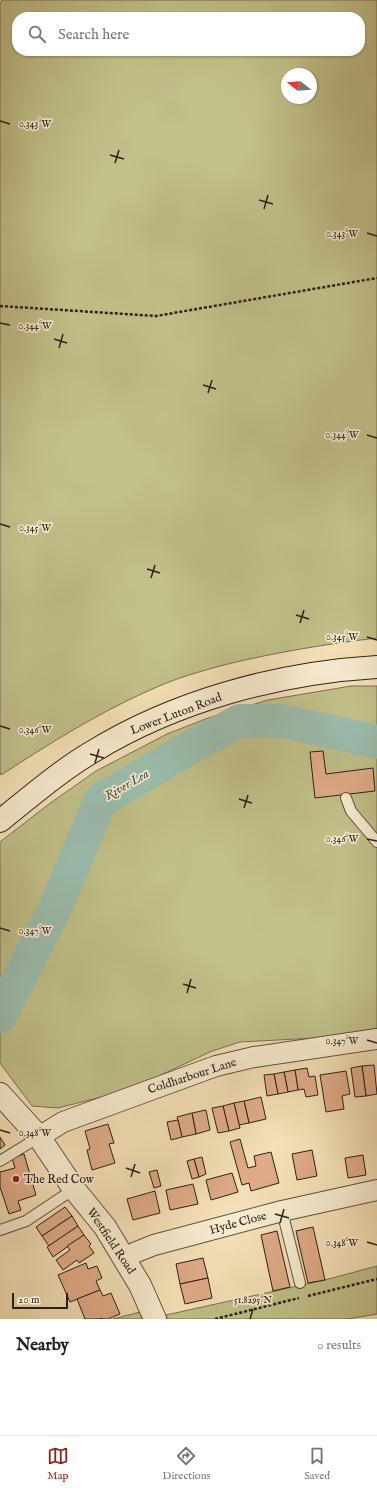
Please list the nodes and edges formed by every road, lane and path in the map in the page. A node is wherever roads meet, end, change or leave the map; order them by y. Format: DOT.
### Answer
graph roads {
  1 [pos="377,278"];
  2 [pos="0,306"];
  3 [pos="377,667"];
  4 [pos="346,798"];
  5 [pos="0,820"];
  6 [pos="377,842"];
  7 [pos="377,1039"];
  8 [pos="0,1095"];
  9 [pos="39,1137"];
  10 [pos="0,1160"];
  11 [pos="74,1189"];
  12 [pos="377,1190"];
  13 [pos="282,1211"];
  14 [pos="0,1230"];
  15 [pos="125,1259"];
  16 [pos="377,1279"];
  17 [pos="300,1283"];
  18 [pos="308,1296"];
  19 [pos="300,1298"];
  20 [pos="155,1319"];
  21 [pos="215,1319"];
  1 -- 2 [label="path"];
  3 -- 5 [label="main road, Lower Luton Road"];
  4 -- 6 [label="lane"];
  7 -- 9 [label="street, Coldharbour Lane"];
  8 -- 9 [label="main road, Westfield Road"];
  9 -- 10 [label="lane"];
  9 -- 11 [label="main road, Westfield Road"];
  11 -- 14 [label="lane"];
  11 -- 15 [label="main road, Westfield Road"];
  12 -- 13 [label="street, Hyde Close"];
  13 -- 15 [label="street, Hyde Close"];
  13 -- 17 [label="lane"];
  15 -- 20 [label="main road, Westfield Road"];
  16 -- 18 [label="path"];
  19 -- 21 [label="path"];
}
